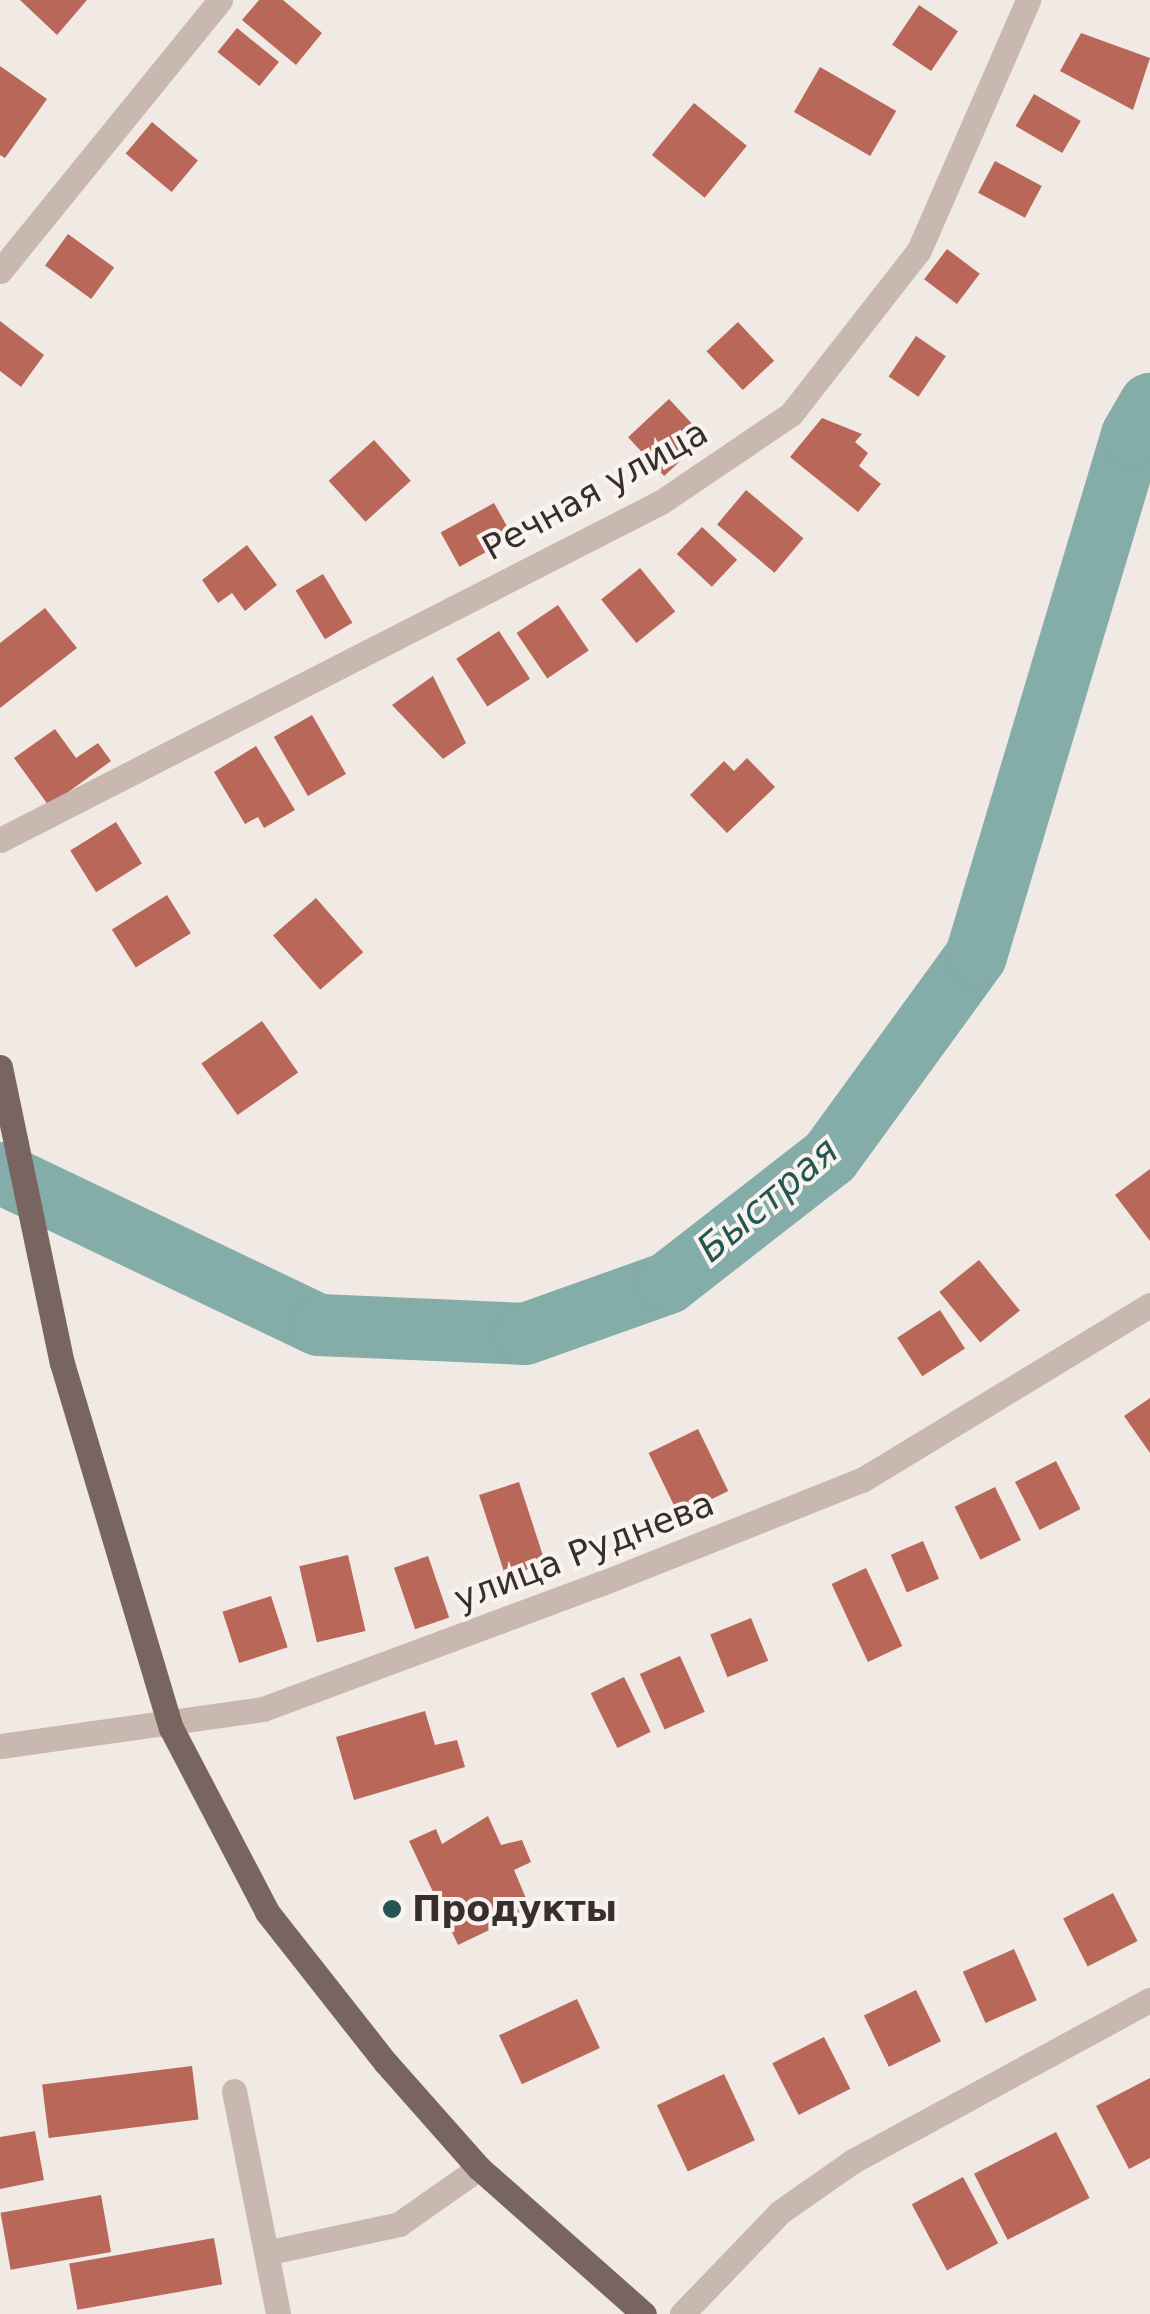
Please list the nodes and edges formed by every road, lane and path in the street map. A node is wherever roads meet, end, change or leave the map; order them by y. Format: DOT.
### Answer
graph roads {
  1 [pos="220,0"];
  2 [pos="1028,0"];
  3 [pos="0,271"];
  4 [pos="0,840"];
  5 [pos="0,1066"];
  6 [pos="1150,1305"];
  7 [pos="170,1728"];
  8 [pos="0,1746"];
  9 [pos="1150,2000"];
  10 [pos="234,2091"];
  11 [pos="479,2168"];
  12 [pos="270,2252"];
  13 [pos="278,2314"];
  14 [pos="644,2314"];
  15 [pos="682,2314"];
  1 -- 3 [label="street"];
  2 -- 4 [label="street, Речная улица"];
  5 -- 7 [label="main road"];
  6 -- 7 [label="street, улица Руднева"];
  7 -- 8 [label="street, улица Руднева"];
  7 -- 11 [label="main road"];
  9 -- 15 [label="street"];
  10 -- 12 [label="street"];
  11 -- 12 [label="street"];
  11 -- 14 [label="main road"];
  12 -- 13 [label="street"];
}
